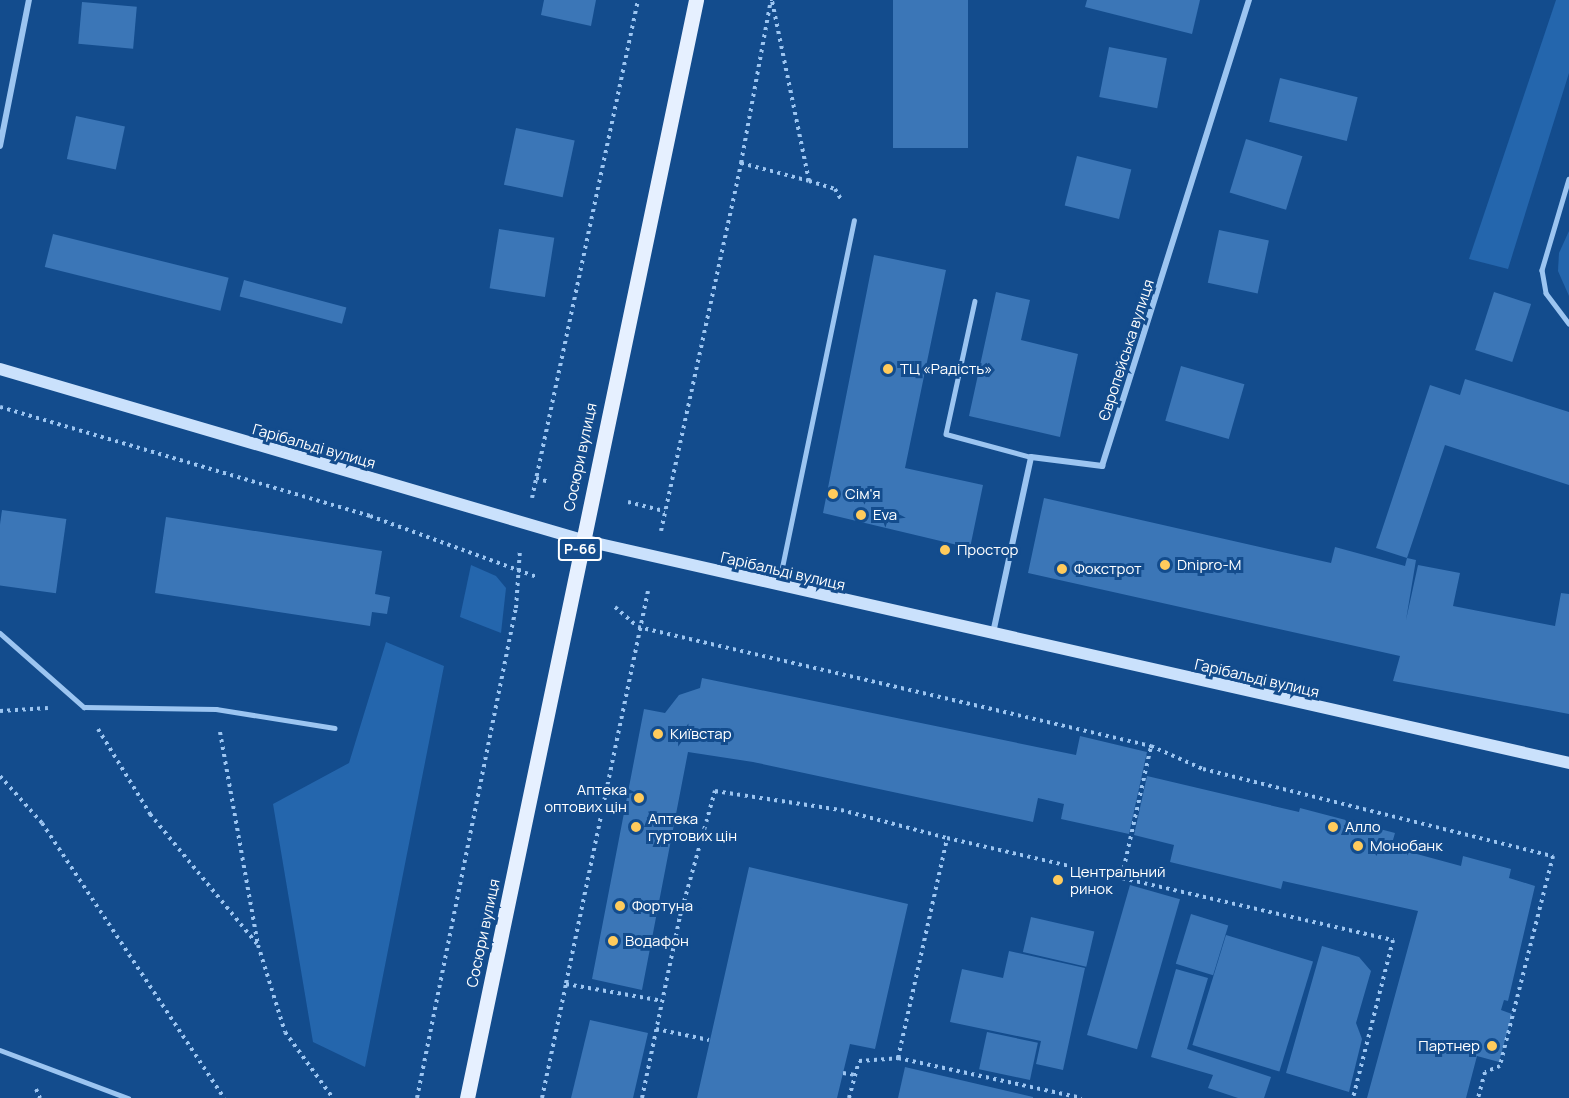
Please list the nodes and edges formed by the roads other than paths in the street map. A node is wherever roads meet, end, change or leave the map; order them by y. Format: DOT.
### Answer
graph roads {
  1 [pos="29,0"];
  2 [pos="696,0"];
  3 [pos="1249,0"];
  4 [pos="3,113"];
  5 [pos="0,146"];
  6 [pos="1569,179"];
  7 [pos="854,221"];
  8 [pos="975,301"];
  9 [pos="1569,323"];
  10 [pos="0,369"];
  11 [pos="1030,457"];
  12 [pos="582,540"];
  13 [pos="779,585"];
  14 [pos="0,633"];
  15 [pos="993,634"];
  16 [pos="334,728"];
  17 [pos="1569,762"];
  18 [pos="0,1050"];
  19 [pos="128,1098"];
  20 [pos="467,1098"];
  1 -- 4 [label="street"];
  2 -- 12 [label="main road, Сосюри вулиця / Р-66"];
  3 -- 11 [label="street, Європейська вулиця"];
  4 -- 5 [label="street"];
  6 -- 9 [label="lane"];
  7 -- 13 [label="lane"];
  8 -- 11 [label="lane"];
  10 -- 12 [label="main road, Гарібальді вулиця"];
  11 -- 15 [label="street"];
  12 -- 13 [label="main road, Гарібальді вулиця"];
  12 -- 20 [label="main road, Сосюри вулиця / Р-66"];
  13 -- 15 [label="main road, Гарібальді вулиця"];
  14 -- 16 [label="lane"];
  15 -- 17 [label="main road, Гарібальді вулиця"];
  18 -- 19 [label="lane"];
}
